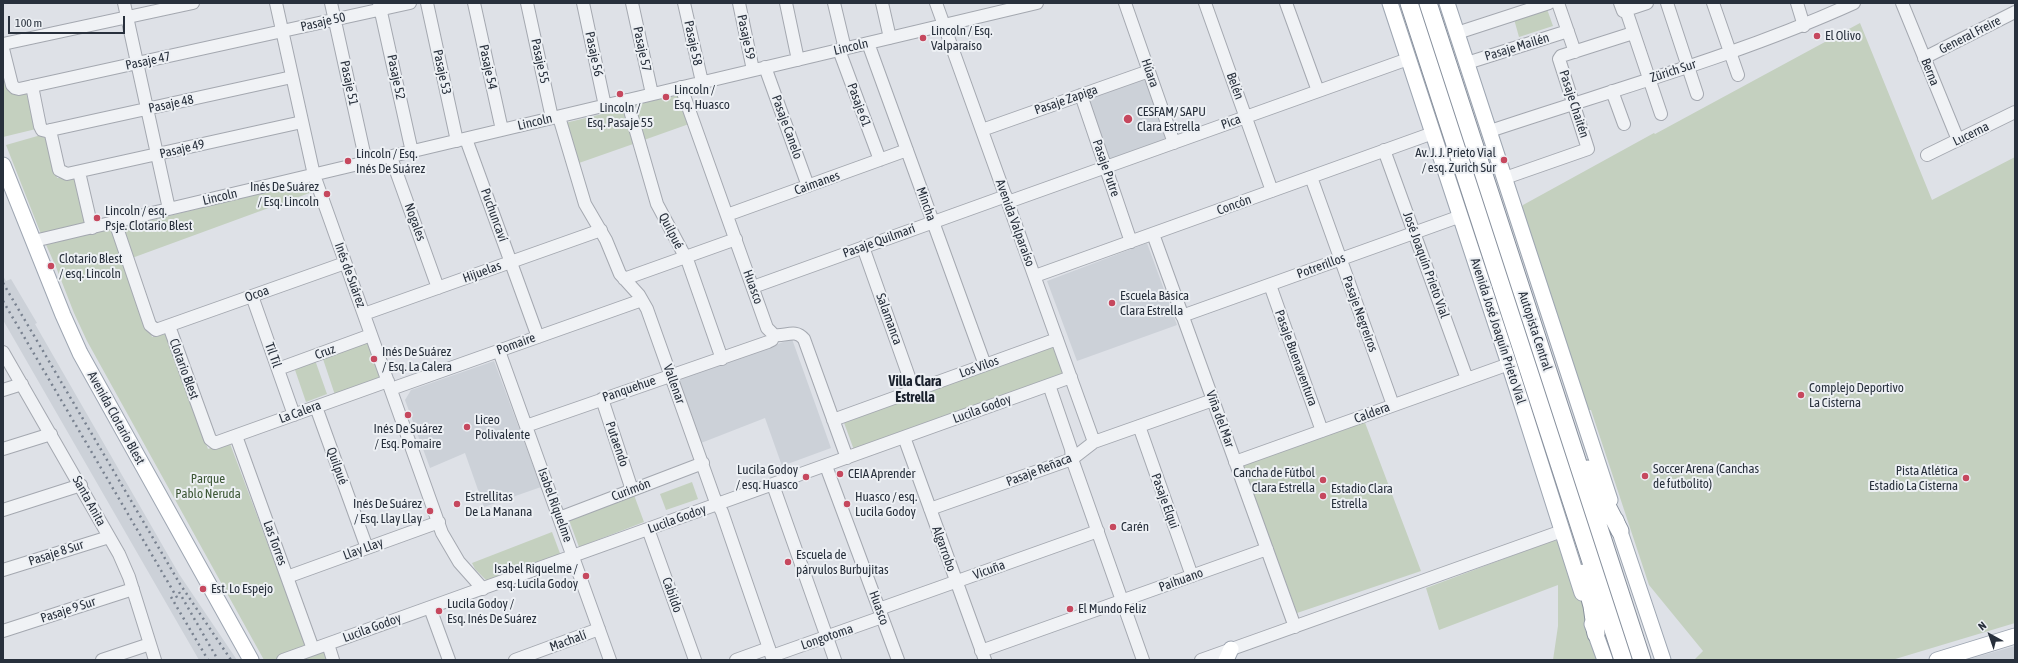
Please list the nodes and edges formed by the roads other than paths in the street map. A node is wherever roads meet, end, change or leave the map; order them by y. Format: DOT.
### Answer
graph roads {
  1 [pos="124,3"];
  2 [pos="193,3"];
  3 [pos="276,3"];
  4 [pos="331,3"];
  5 [pos="410,3"];
  6 [pos="427,3"];
  7 [pos="474,3"];
  8 [pos="527,3"];
  9 [pos="583,3"];
  10 [pos="632,3"];
  11 [pos="684,3"];
  12 [pos="739,3"];
  13 [pos="786,3"];
  14 [pos="834,3"];
  15 [pos="882,3"];
  16 [pos="936,3"];
  17 [pos="1036,3"];
  18 [pos="1126,3"];
  19 [pos="1205,3"];
  20 [pos="1286,3"];
  21 [pos="1390,3"];
  22 [pos="1409,3"];
  23 [pos="1428,3"];
  24 [pos="1447,3"];
  25 [pos="1549,3"];
  26 [pos="1558,3"];
  27 [pos="1647,3"];
  28 [pos="1667,3"];
  29 [pos="1797,3"];
  30 [pos="1854,3"];
  31 [pos="1902,3"];
  32 [pos="1716,4"];
  33 [pos="1535,5"];
  34 [pos="380,6"];
  35 [pos="1623,8"];
  36 [pos="2015,12"];
  37 [pos="127,17"];
  38 [pos="335,20"];
  39 [pos="944,25"];
  40 [pos="1804,26"];
  41 [pos="282,31"];
  42 [pos="1568,31"];
  43 [pos="1457,33"];
  44 [pos="1633,33"];
  45 [pos="890,38"];
  46 [pos="868,43"];
  47 [pos="3,44"];
  48 [pos="3,49"];
  49 [pos="842,49"];
  50 [pos="1575,52"];
  51 [pos="1730,52"];
  52 [pos="1924,58"];
  53 [pos="1408,59"];
  54 [pos="1559,59"];
  55 [pos="798,60"];
  56 [pos="137,63"];
  57 [pos="1467,63"];
  58 [pos="1688,66"];
  59 [pos="759,69"];
  60 [pos="1149,71"];
  61 [pos="1738,75"];
  62 [pos="292,77"];
  63 [pos="1649,79"];
  64 [pos="702,82"];
  65 [pos="32,86"];
  66 [pos="681,88"];
  67 [pos="1318,91"];
  68 [pos="1612,91"];
  69 [pos="652,94"];
  70 [pos="1697,94"];
  71 [pos="1081,95"];
  72 [pos="627,100"];
  73 [pos="1574,103"];
  74 [pos="606,106"];
  75 [pos="147,109"];
  76 [pos="2015,112"];
  77 [pos="1661,114"];
  78 [pos="556,117"];
  79 [pos="1246,117"];
  80 [pos="302,122"];
  81 [pos="1624,124"];
  82 [pos="50,130"];
  83 [pos="502,130"];
  84 [pos="982,130"];
  85 [pos="1490,131"];
  86 [pos="1433,133"];
  87 [pos="462,140"];
  88 [pos="1958,140"];
  89 [pos="1174,143"];
  90 [pos="907,150"];
  91 [pos="1384,150"];
  92 [pos="412,152"];
  93 [pos="157,154"];
  94 [pos="1927,156"];
  95 [pos="391,157"];
  96 [pos="880,160"];
  97 [pos="366,162"];
  98 [pos="3,165"];
  99 [pos="1106,167"];
  100 [pos="79,172"];
  101 [pos="314,175"];
  102 [pos="1311,177"];
  103 [pos="1505,178"];
  104 [pos="808,186"];
  105 [pos="1272,191"];
  106 [pos="1007,199"];
  107 [pos="169,209"];
  108 [pos="727,215"];
  109 [pos="1461,216"];
  110 [pos="115,222"];
  111 [pos="933,222"];
  112 [pos="92,228"];
  113 [pos="601,230"];
  114 [pos="1414,233"];
  115 [pos="1153,234"];
  116 [pos="736,239"];
  117 [pos="34,242"];
  118 [pos="1131,242"];
  119 [pos="863,247"];
  120 [pos="685,257"];
  121 [pos="1340,259"];
  122 [pos="511,262"];
  123 [pos="345,263"];
  124 [pos="1035,276"];
  125 [pos="624,280"];
  126 [pos="1270,284"];
  127 [pos="753,287"];
  128 [pos="438,288"];
  129 [pos="252,296"];
  130 [pos="642,300"];
  131 [pos="364,314"];
  132 [pos="1182,316"];
  133 [pos="169,326"];
  134 [pos="371,335"];
  135 [pos="774,335"];
  136 [pos="538,337"];
  137 [pos="1057,339"];
  138 [pos="499,351"];
  139 [pos="3,352"];
  140 [pos="722,359"];
  141 [pos="1509,364"];
  142 [pos="985,365"];
  143 [pos="278,369"];
  144 [pos="671,377"];
  145 [pos="1071,377"];
  146 [pos="1467,379"];
  147 [pos="22,384"];
  148 [pos="389,385"];
  149 [pos="1049,385"];
  150 [pos="3,390"];
  151 [pos="914,391"];
  152 [pos="602,399"];
  153 [pos="1213,400"];
  154 [pos="1393,405"];
  155 [pos="316,407"];
  156 [pos="294,415"];
  157 [pos="833,420"];
  158 [pos="1564,420"];
  159 [pos="526,426"];
  160 [pos="1138,426"];
  161 [pos="1322,431"];
  162 [pos="51,434"];
  163 [pos="236,436"];
  164 [pos="904,437"];
  165 [pos="213,442"];
  166 [pos="1094,442"];
  167 [pos="3,449"];
  168 [pos="847,458"];
  169 [pos="1072,459"];
  170 [pos="1558,460"];
  171 [pos="1235,462"];
  172 [pos="703,463"];
  173 [pos="826,466"];
  174 [pos="81,485"];
  175 [pos="773,485"];
  176 [pos="632,490"];
  177 [pos="718,504"];
  178 [pos="930,509"];
  179 [pos="3,510"];
  180 [pos="559,518"];
  181 [pos="438,522"];
  182 [pos="648,529"];
  183 [pos="1098,531"];
  184 [pos="1562,531"];
  185 [pos="1620,531"];
  186 [pos="110,537"];
  187 [pos="445,541"];
  188 [pos="367,548"];
  189 [pos="1267,549"];
  190 [pos="573,556"];
  191 [pos="3,570"];
  192 [pos="1192,576"];
  193 [pos="287,577"];
  194 [pos="956,582"];
  195 [pos="133,589"];
  196 [pos="483,589"];
  197 [pos="469,594"];
  198 [pos="1122,601"];
  199 [pos="430,608"];
  200 [pos="881,613"];
  201 [pos="1295,627"];
  202 [pos="599,629"];
  203 [pos="3,631"];
  204 [pos="1596,634"];
  205 [pos="2015,636"];
  206 [pos="827,637"];
  207 [pos="150,644"];
  208 [pos="328,644"];
  209 [pos="313,650"];
  210 [pos="771,655"];
  211 [pos="1228,655"];
  212 [pos="983,656"];
  213 [pos="102,660"];
  214 [pos="155,660"];
  215 [pos="251,660"];
  216 [pos="283,660"];
  217 [pos="333,660"];
  218 [pos="449,660"];
  219 [pos="515,660"];
  220 [pos="610,660"];
  221 [pos="695,660"];
  222 [pos="736,660"];
  223 [pos="835,660"];
  224 [pos="898,660"];
  225 [pos="1144,660"];
  226 [pos="1202,660"];
  227 [pos="1605,660"];
  228 [pos="1623,660"];
  229 [pos="1642,660"];
  230 [pos="1663,660"];
  231 [pos="1937,660"];
  1 -- 37 [label="street"];
  2 -- 37 [label="street"];
  3 -- 41 [label="street, Inés de Suárez"];
  4 -- 38 [label="street, Pasaje 51"];
  5 -- 34 [label="street, Pasaje 50"];
  6 -- 87 [label="street, Pasaje 53"];
  7 -- 83 [label="street, Pasaje 54"];
  8 -- 78 [label="street, Pasaje 55"];
  9 -- 74 [label="street, Pasaje 56"];
  10 -- 69 [label="street, Pasaje 57"];
  11 -- 64 [label="street, Pasaje 58"];
  12 -- 59 [label="street, Pasaje 59"];
  13 -- 55 [label="street"];
  14 -- 49 [label="street, Pasaje 61"];
  15 -- 45 [label="street"];
  16 -- 39 [label="street, Avenida Valparaíso"];
  17 -- 39 [label="street, Lincoln"];
  18 -- 60 [label="street, Húara"];
  19 -- 79 [label="street, Belén"];
  20 -- 67 [label="street"];
  21 -- 53 [label="main road, Avenida José Joaquín Prieto Vial"];
  22 -- 170 [label="highway, Autopista Central"];
  23 -- 158 [label="highway, Autopista Central"];
  24 -- 43 [label="main road"];
  25 -- 33 [label="street"];
  26 -- 42 [label="street"];
  27 -- 35 [label="street"];
  28 -- 58 [label="street"];
  29 -- 40 [label="street"];
  30 -- 40 [label="street, Zürich Sur"];
  31 -- 52 [label="street, Berna"];
  32 -- 51 [label="street"];
  33 -- 43 [label="street"];
  34 -- 38 [label="street, Pasaje 50"];
  34 -- 92 [label="street, Pasaje 52"];
  35 -- 44 [label="street"];
  36 -- 52 [label="street, General Freire"];
  37 -- 47 [label="street"];
  37 -- 56 [label="street"];
  38 -- 41 [label="street, Pasaje 50"];
  38 -- 97 [label="street, Pasaje 51"];
  39 -- 45 [label="street, Lincoln"];
  39 -- 84 [label="street, Avenida Valparaíso"];
  40 -- 51 [label="street, Zürich Sur"];
  41 -- 56 [label="street, Pasaje 47"];
  41 -- 62 [label="street, Inés de Suárez"];
  42 -- 50 [label="street"];
  42 -- 57 [label="street, Pasaje Mailén"];
  43 -- 57 [label="main road"];
  44 -- 50 [label="street, Pasaje Mailén"];
  44 -- 63 [label="street"];
  45 -- 46 [label="street, Lincoln"];
  46 -- 49 [label="street, Lincoln"];
  46 -- 90 [label="street, Mincha"];
  48 -- 65 [label="street, Pasaje 47"];
  49 -- 55 [label="street, Lincoln"];
  49 -- 96 [label="street, Pasaje 61"];
  50 -- 54 [label="street, Pasaje Mailén"];
  51 -- 58 [label="street, Zürich Sur"];
  51 -- 61 [label="street"];
  52 -- 88 [label="street, Berna"];
  53 -- 67 [label="street, Pica"];
  53 -- 86 [label="main road, Avenida José Joaquín Prieto Vial"];
  54 -- 73 [label="street, Pasaje Chaitén"];
  55 -- 59 [label="street, Lincoln"];
  56 -- 65 [label="street, Pasaje 47"];
  56 -- 75 [label="street"];
  57 -- 85 [label="main road"];
  58 -- 63 [label="street, Zürich Sur"];
  58 -- 70 [label="street"];
  59 -- 64 [label="street, Lincoln"];
  59 -- 104 [label="street, Pasaje Canelo"];
  60 -- 71 [label="street, Pasaje Zapiga"];
  60 -- 89 [label="street, Húara"];
  62 -- 75 [label="street, Pasaje 48"];
  62 -- 80 [label="street, Inés de Suárez"];
  63 -- 68 [label="street, Zürich Sur"];
  63 -- 77 [label="street"];
  64 -- 66 [label="street, Lincoln"];
  65 -- 82 [label="street"];
  66 -- 69 [label="street, Lincoln"];
  66 -- 108 [label="street, Huasco"];
  67 -- 79 [label="street, Pica"];
  68 -- 73 [label="street, Zürich Sur"];
  68 -- 81 [label="street"];
  69 -- 72 [label="street, Lincoln"];
  71 -- 84 [label="street, Pasaje Zapiga"];
  71 -- 99 [label="street, Pasaje Putre"];
  72 -- 74 [label="street, Lincoln"];
  72 -- 120 [label="street, Quilpué"];
  73 -- 85 [label="street, Zürich Sur"];
  73 -- 103 [label="street, Pasaje Chaitén"];
  74 -- 78 [label="street, Lincoln"];
  75 -- 82 [label="street, Pasaje 48"];
  75 -- 93 [label="street"];
  76 -- 88 [label="street, Lucerna"];
  78 -- 83 [label="street, Lincoln"];
  78 -- 113 [label="street, Vallenar"];
  79 -- 89 [label="street, Pica"];
  79 -- 105 [label="street, Belén"];
  80 -- 93 [label="street, Pasaje 49"];
  80 -- 101 [label="street, Inés de Suárez"];
  82 -- 100 [label="street, Pasaje 49"];
  83 -- 87 [label="street, Lincoln"];
  84 -- 106 [label="street, Avenida Valparaíso"];
  85 -- 103 [label="main road"];
  86 -- 91 [label="street, Concón"];
  86 -- 109 [label="main road, Avenida José Joaquín Prieto Vial"];
  87 -- 92 [label="street, Lincoln"];
  87 -- 122 [label="street, Puchuncaví"];
  88 -- 94 [label="street, Lucerna"];
  89 -- 99 [label="street, Pica"];
  90 -- 96 [label="street, Caimanes"];
  90 -- 111 [label="street, Mincha"];
  91 -- 102 [label="street, Concón"];
  91 -- 114 [label="street, José Joaquín Prieto Vial"];
  92 -- 95 [label="street, Lincoln"];
  93 -- 100 [label="street, Pasaje 49"];
  93 -- 107 [label="street"];
  95 -- 97 [label="street, Lincoln"];
  95 -- 128 [label="street, Nogales"];
  96 -- 104 [label="street, Caimanes"];
  97 -- 101 [label="street, Lincoln"];
  98 -- 117 [label="main road, Avenida Clotario Blest"];
  99 -- 106 [label="street, Pica"];
  99 -- 118 [label="street, Pasaje Putre"];
  100 -- 112 [label="street"];
  101 -- 107 [label="street, Lincoln"];
  101 -- 123 [label="street, Inés de Suárez"];
  102 -- 105 [label="street, Concón"];
  102 -- 121 [label="street, Pasaje Negreiros"];
  103 -- 185 [label="main road"];
  104 -- 108 [label="street, Caimanes"];
  105 -- 115 [label="street, Concón"];
  106 -- 111 [label="street, Pasaje Quilmarí"];
  106 -- 124 [label="street, Avenida Valparaíso"];
  107 -- 110 [label="street, Lincoln"];
  108 -- 116 [label="street, Huasco"];
  109 -- 114 [label="street, Potrerillos"];
  109 -- 141 [label="main road, Avenida José Joaquín Prieto Vial"];
  110 -- 112 [label="street, Lincoln"];
  110 -- 133 [label="street, Clotario Blest"];
  111 -- 119 [label="street, Pasaje Quilmarí"];
  111 -- 142 [label="street, Mincha"];
  112 -- 117 [label="street, Lincoln"];
  113 -- 122 [label="street, Hijuelas"];
  113 -- 125 [label="street, Vallenar"];
  114 -- 121 [label="street, Potrerillos"];
  114 -- 146 [label="street, José Joaquín Prieto Vial"];
  115 -- 118 [label="street, Concón"];
  115 -- 132 [label="street, Viña del Mar"];
  116 -- 120 [label="street"];
  116 -- 127 [label="street, Huasco"];
  117 -- 215 [label="main road, Avenida Clotario Blest"];
  118 -- 124 [label="street, Concón"];
  119 -- 127 [label="street, Pasaje Quilmarí"];
  119 -- 151 [label="street, Salamanca"];
  120 -- 125 [label="street"];
  120 -- 140 [label="street, Quilpué"];
  121 -- 126 [label="street, Potrerillos"];
  121 -- 154 [label="street, Pasaje Negreiros"];
  122 -- 128 [label="street, Hijuelas"];
  122 -- 136 [label="street, Puchuncaví"];
  123 -- 129 [label="street, Ocoa"];
  123 -- 131 [label="street, Inés de Suárez"];
  124 -- 137 [label="street, Avenida Valparaíso"];
  125 -- 130 [label="street, Vallenar"];
  126 -- 132 [label="street, Potrerillos"];
  126 -- 161 [label="street, Pasaje Buenaventura"];
  127 -- 135 [label="street, Huasco"];
  128 -- 131 [label="street, Hijuelas"];
  129 -- 133 [label="street, Ocoa"];
  129 -- 143 [label="street, Til Til"];
  130 -- 136 [label="street, Pomaire"];
  130 -- 144 [label="street, Vallenar"];
  131 -- 134 [label="street, Inés de Suárez"];
  132 -- 153 [label="street, Viña del Mar"];
  133 -- 165 [label="street, Clotario Blest"];
  134 -- 143 [label="street, Cruz"];
  134 -- 148 [label="street, Inés de Suárez"];
  135 -- 140 [label="street, Panquehue"];
  135 -- 157 [label="street"];
  136 -- 138 [label="street, Pomaire"];
  137 -- 142 [label="street, Los Vilos"];
  137 -- 145 [label="street, Avenida Valparaíso"];
  138 -- 148 [label="street, Pomaire"];
  138 -- 159 [label="street, Isabel Riquelme"];
  139 -- 147 [label="street, Santa Anita"];
  140 -- 144 [label="street, Panquehue"];
  141 -- 146 [label="street, Caldera"];
  141 -- 184 [label="main road, Avenida José Joaquín Prieto Vial"];
  142 -- 151 [label="street, Los Vilos"];
  143 -- 156 [label="street, Til Til"];
  144 -- 152 [label="street, Panquehue"];
  144 -- 172 [label="street, Vallenar"];
  145 -- 149 [label="street, Lucila Godoy"];
  145 -- 166 [label="street, Avenida Valparaíso"];
  146 -- 154 [label="street, Caldera"];
  147 -- 150 [label="street"];
  147 -- 162 [label="street, Santa Anita"];
  148 -- 155 [label="street, La Calera"];
  148 -- 181 [label="street, Inés de Suárez"];
  149 -- 164 [label="street, Lucila Godoy"];
  149 -- 169 [label="street"];
  151 -- 157 [label="street, Los Vilos"];
  152 -- 159 [label="street, Panquehue"];
  152 -- 176 [label="street, Putaendo"];
  153 -- 160 [label="street, Pasaje Reñaca"];
  153 -- 171 [label="street, Viña del Mar"];
  154 -- 161 [label="street, Caldera"];
  155 -- 156 [label="street, La Calera"];
  155 -- 188 [label="street, Quilpué"];
  156 -- 163 [label="street, La Calera"];
  157 -- 168 [label="street"];
  158 -- 185 [label="highway"];
  158 -- 229 [label="highway, Autopista Central"];
  159 -- 180 [label="street, Isabel Riquelme"];
  160 -- 166 [label="street, Pasaje Reñaca"];
  160 -- 192 [label="street, Pasaje Elqui"];
  161 -- 171 [label="street, Caldera"];
  162 -- 167 [label="street"];
  162 -- 174 [label="street, Santa Anita"];
  163 -- 165 [label="street, La Calera"];
  163 -- 193 [label="street, Las Torres"];
  164 -- 168 [label="street, Lucila Godoy"];
  164 -- 178 [label="street, Algarrobo"];
  166 -- 169 [label="street, Pasaje Reñaca"];
  168 -- 173 [label="street, Lucila Godoy"];
  169 -- 178 [label="street, Pasaje Reñaca"];
  169 -- 183 [label="street"];
  170 -- 204 [label="highway"];
  170 -- 228 [label="highway, Autopista Central"];
  171 -- 189 [label="street, Viña del Mar"];
  172 -- 176 [label="street, Curimón"];
  172 -- 177 [label="street, Vallenar"];
  173 -- 175 [label="street, Lucila Godoy"];
  173 -- 200 [label="street, Huasco"];
  174 -- 179 [label="street"];
  174 -- 186 [label="street, Santa Anita"];
  175 -- 177 [label="street, Lucila Godoy"];
  175 -- 206 [label="street"];
  176 -- 180 [label="street, Curimón"];
  177 -- 182 [label="street, Lucila Godoy"];
  177 -- 210 [label="street, Vallenar"];
  178 -- 194 [label="street, Algarrobo"];
  180 -- 190 [label="street, Isabel Riquelme"];
  181 -- 187 [label="street, Inés de Suárez"];
  181 -- 188 [label="street, Llay Llay"];
  182 -- 190 [label="street, Lucila Godoy"];
  182 -- 221 [label="street, Cabildo"];
  183 -- 194 [label="street, Vicuña"];
  183 -- 198 [label="street"];
  184 -- 201 [label="street"];
  184 -- 204 [label="main road, Avenida José Joaquín Prieto Vial"];
  185 -- 230 [label="main road"];
  186 -- 191 [label="street, Pasaje 8 Sur"];
  186 -- 195 [label="street, Santa Anita"];
  187 -- 196 [label="street, Inés de Suárez"];
  187 -- 197 [label="street, Inés de Suárez"];
  188 -- 193 [label="street, Llay Llay"];
  189 -- 192 [label="street, Paihuano"];
  189 -- 201 [label="street, Viña del Mar"];
  190 -- 196 [label="street, Lucila Godoy"];
  190 -- 202 [label="street, Isabel Riquelme"];
  192 -- 198 [label="street, Paihuano"];
  193 -- 209 [label="street, Las Torres"];
  194 -- 200 [label="street, Vicuña"];
  194 -- 212 [label="street, Algarrobo"];
  195 -- 203 [label="street, Pasaje 9 Sur"];
  195 -- 207 [label="street, Santa Anita"];
  196 -- 197 [label="street, Lucila Godoy"];
  197 -- 199 [label="street, Lucila Godoy"];
  198 -- 212 [label="street, Paihuano"];
  198 -- 225 [label="street"];
  199 -- 208 [label="street, Lucila Godoy"];
  199 -- 218 [label="street"];
  200 -- 206 [label="street, Longotoma"];
  200 -- 224 [label="street, Huasco"];
  201 -- 211 [label="street"];
  202 -- 219 [label="street, Machalí"];
  202 -- 220 [label="street, Isabel Riquelme"];
  204 -- 227 [label="main road, Avenida José Joaquín Prieto Vial"];
  205 -- 231 [label="main road"];
  206 -- 210 [label="street, Longotoma"];
  206 -- 223 [label="street"];
  207 -- 213 [label="street"];
  207 -- 214 [label="street, Santa Anita"];
  208 -- 209 [label="street, Lucila Godoy"];
  208 -- 217 [label="street"];
  209 -- 216 [label="street, Lucila Godoy"];
  210 -- 222 [label="street, Longotoma"];
  211 -- 226 [label="street"];
}
